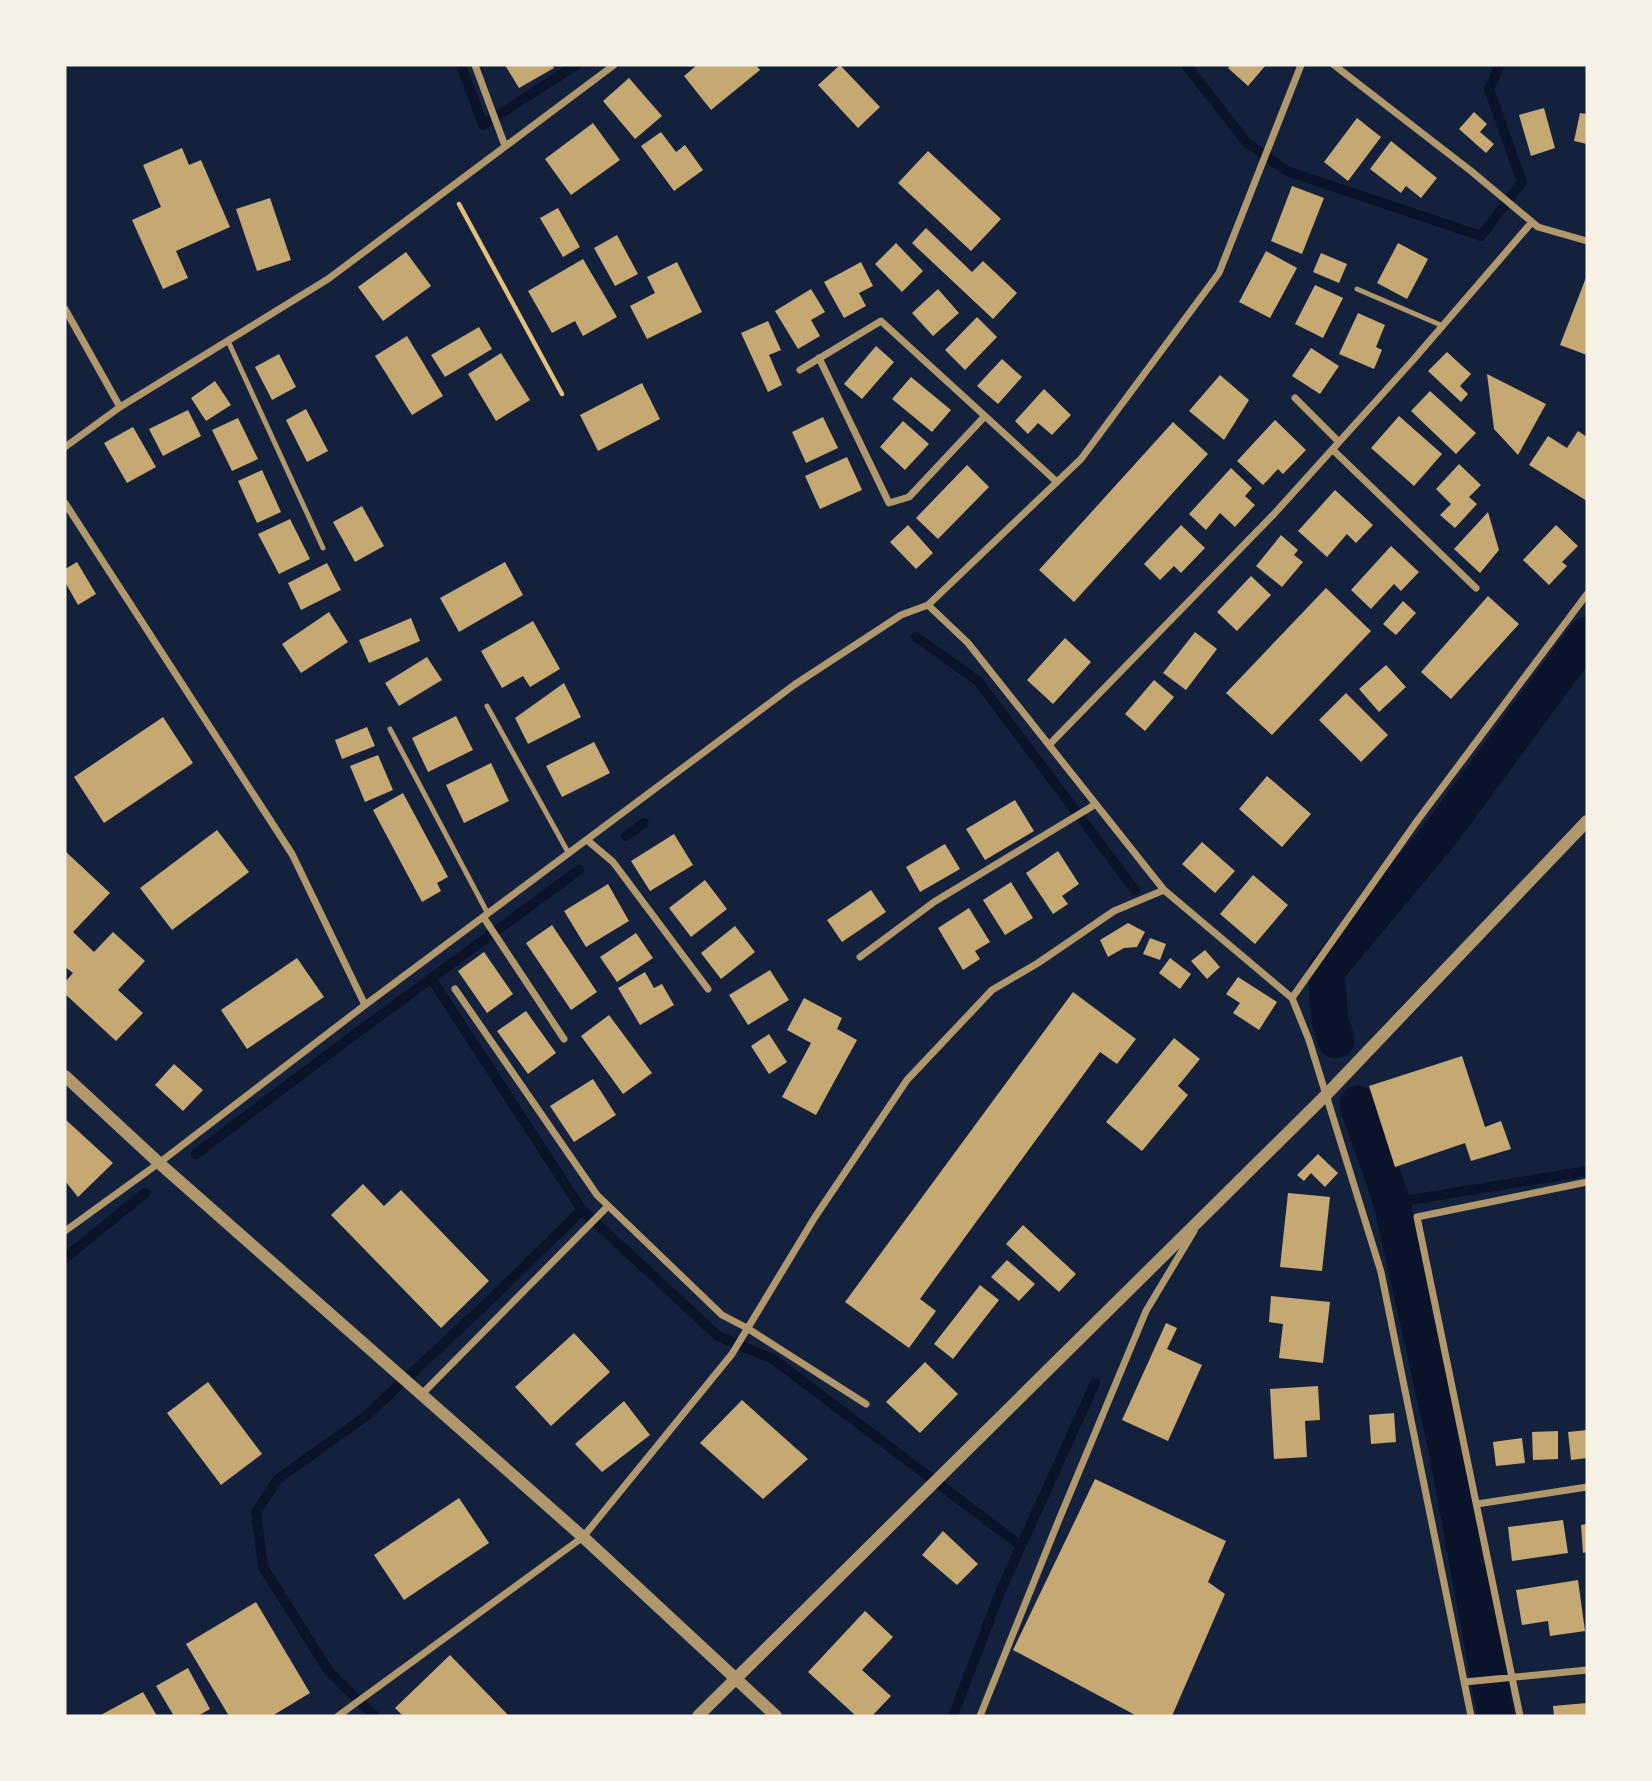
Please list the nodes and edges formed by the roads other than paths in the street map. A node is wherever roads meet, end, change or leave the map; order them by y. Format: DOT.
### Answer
graph roads {
  1 [pos="475,65"];
  2 [pos="614,65"];
  3 [pos="1301,65"];
  4 [pos="1334,65"];
  5 [pos="505,146"];
  6 [pos="1532,222"];
  7 [pos="1587,241"];
  8 [pos="1357,289"];
  9 [pos="65,309"];
  10 [pos="1443,326"];
  11 [pos="228,341"];
  12 [pos="819,358"];
  13 [pos="800,370"];
  14 [pos="1296,398"];
  15 [pos="120,407"];
  16 [pos="985,416"];
  17 [pos="1339,442"];
  18 [pos="65,447"];
  19 [pos="1333,450"];
  20 [pos="1056,482"];
  21 [pos="65,503"];
  22 [pos="323,548"];
  23 [pos="1476,588"];
  24 [pos="1587,594"];
  25 [pos="928,605"];
  26 [pos="487,706"];
  27 [pos="390,729"];
  28 [pos="1049,745"];
  29 [pos="1096,804"];
  30 [pos="1587,821"];
  31 [pos="587,840"];
  32 [pos="569,854"];
  33 [pos="1164,890"];
  34 [pos="486,918"];
  35 [pos="860,957"];
  36 [pos="455,989"];
  37 [pos="708,989"];
  38 [pos="1292,998"];
  39 [pos="365,1005"];
  40 [pos="564,1039"];
  41 [pos="65,1076"];
  42 [pos="1326,1095"];
  43 [pos="159,1163"];
  44 [pos="1587,1183"];
  45 [pos="608,1206"];
  46 [pos="1205,1214"];
  47 [pos="65,1231"];
  48 [pos="747,1328"];
  49 [pos="418,1392"];
  50 [pos="866,1404"];
  51 [pos="1587,1487"];
  52 [pos="1478,1504"];
  53 [pos="583,1537"];
  54 [pos="1587,1670"];
  55 [pos="1512,1677"];
  56 [pos="737,1680"];
  57 [pos="1465,1682"];
  58 [pos="349,1712"];
  59 [pos="338,1716"];
  60 [pos="698,1716"];
  61 [pos="776,1716"];
  62 [pos="980,1716"];
  63 [pos="1471,1716"];
  64 [pos="1520,1716"];
  1 -- 5 [label="street"];
  2 -- 5 [label="street"];
  3 -- 20 [label="street"];
  4 -- 6 [label="street"];
  5 -- 11 [label="street"];
  6 -- 7 [label="street"];
  6 -- 10 [label="street"];
  8 -- 10 [label="lane"];
  9 -- 15 [label="street"];
  10 -- 17 [label="street"];
  11 -- 15 [label="street"];
  11 -- 22 [label="lane"];
  12 -- 13 [label="street"];
  12 -- 16 [label="street"];
  12 -- 16 [label="street"];
  14 -- 17 [label="street"];
  15 -- 18 [label="street"];
  16 -- 20 [label="street"];
  17 -- 19 [label="street"];
  19 -- 23 [label="street"];
  19 -- 28 [label="street"];
  20 -- 25 [label="street"];
  21 -- 39 [label="street"];
  24 -- 38 [label="street"];
  25 -- 28 [label="street"];
  25 -- 31 [label="street"];
  26 -- 32 [label="lane"];
  27 -- 34 [label="lane"];
  28 -- 29 [label="street"];
  29 -- 33 [label="street"];
  29 -- 35 [label="street"];
  30 -- 42 [label="street"];
  31 -- 32 [label="street"];
  31 -- 37 [label="street"];
  32 -- 34 [label="street"];
  33 -- 38 [label="street"];
  33 -- 48 [label="street"];
  34 -- 39 [label="street"];
  34 -- 40 [label="street"];
  36 -- 45 [label="street"];
  38 -- 42 [label="street"];
  39 -- 43 [label="street"];
  41 -- 43 [label="street"];
  42 -- 46 [label="street"];
  42 -- 57 [label="street"];
  43 -- 47 [label="street"];
  43 -- 49 [label="street"];
  44 -- 52 [label="street"];
  45 -- 48 [label="street"];
  45 -- 49 [label="street"];
  46 -- 56 [label="street"];
  46 -- 62 [label="street"];
  48 -- 50 [label="street"];
  48 -- 53 [label="street"];
  49 -- 53 [label="street"];
  51 -- 52 [label="street"];
  52 -- 55 [label="street"];
  53 -- 56 [label="street"];
  53 -- 58 [label="street"];
  54 -- 55 [label="street"];
  55 -- 57 [label="street"];
  55 -- 64 [label="street"];
  56 -- 60 [label="street"];
  56 -- 61 [label="street"];
  57 -- 63 [label="street"];
  58 -- 59 [label="street"];
}
